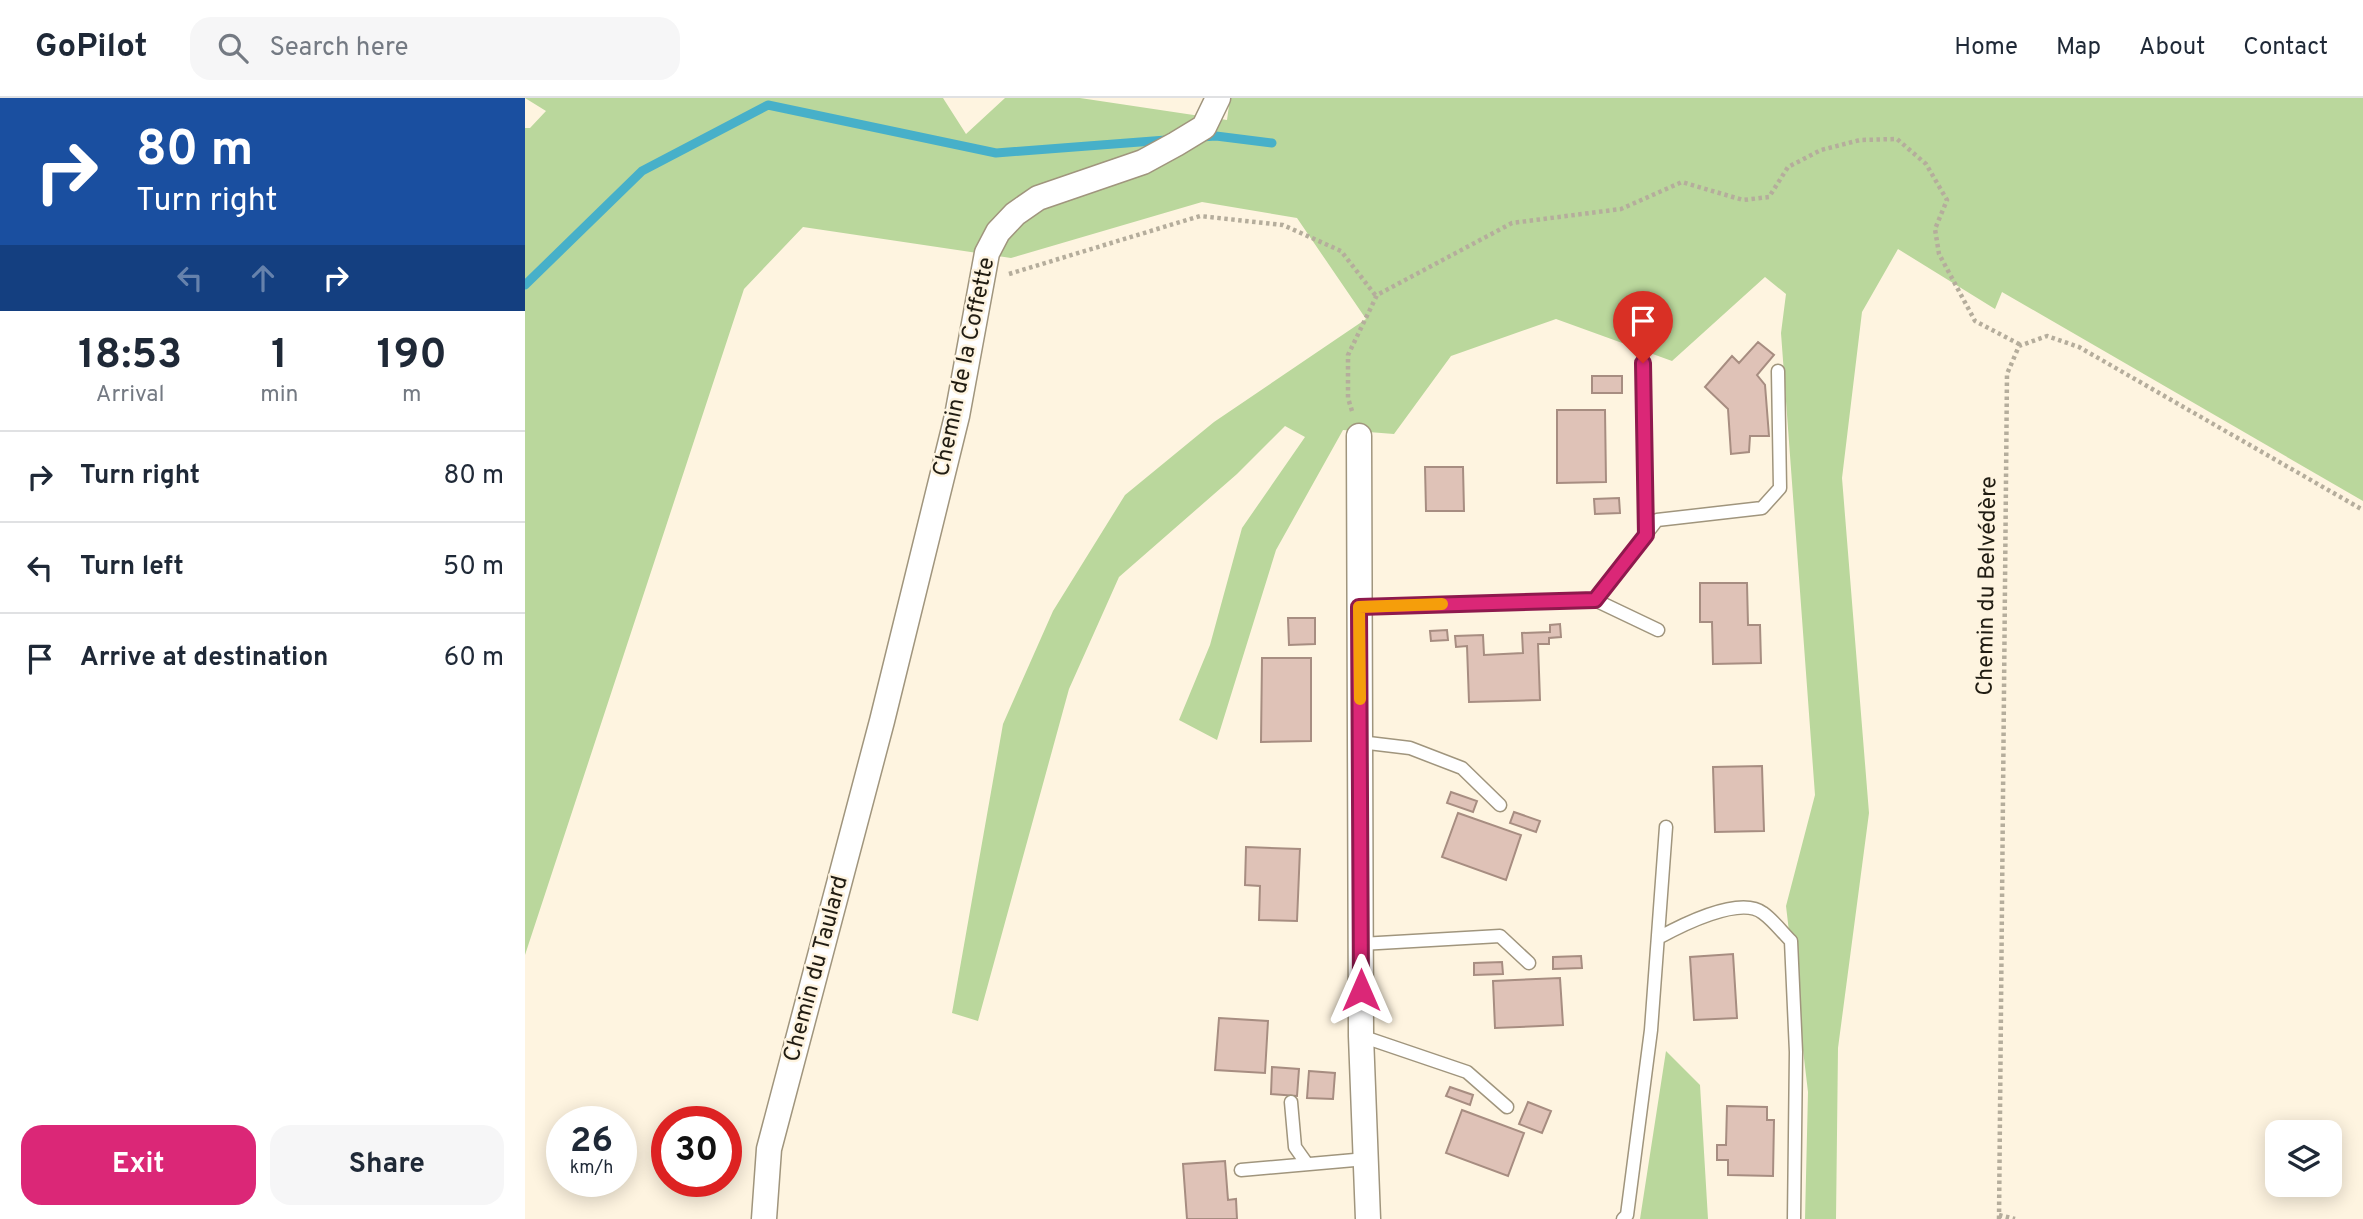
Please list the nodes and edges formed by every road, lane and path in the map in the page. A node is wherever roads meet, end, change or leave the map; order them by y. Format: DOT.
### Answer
graph roads {
  1 [pos="1218,98"];
  2 [pos="983,276"];
  3 [pos="1376,297"];
  4 [pos="2021,345"];
  5 [pos="1643,363"];
  6 [pos="1778,371"];
  7 [pos="1359,436"];
  8 [pos="2363,510"];
  9 [pos="1646,535"];
  10 [pos="1595,600"];
  11 [pos="1359,607"];
  12 [pos="1658,630"];
  13 [pos="882,720"];
  14 [pos="1360,742"];
  15 [pos="1500,805"];
  16 [pos="1667,827"];
  17 [pos="1658,938"];
  18 [pos="1361,944"];
  19 [pos="1529,963"];
  20 [pos="1361,1036"];
  21 [pos="1291,1102"];
  22 [pos="1507,1107"];
  23 [pos="1366,1159"];
  24 [pos="1307,1164"];
  25 [pos="1241,1170"];
  26 [pos="1999,1217"];
  27 [pos="764,1219"];
  28 [pos="1369,1219"];
  29 [pos="1623,1219"];
  30 [pos="1794,1219"];
  31 [pos="2015,1219"];
  1 -- 2 [label="street, Chemin de la Coffette"];
  2 -- 3 [label="path"];
  2 -- 13 [label="street, Chemin de la Coffette"];
  3 -- 4 [label="path"];
  3 -- 7 [label="path"];
  4 -- 8 [label="path"];
  4 -- 26 [label="path, Chemin du Belvédère"];
  5 -- 9 [label="lane"];
  6 -- 9 [label="lane"];
  7 -- 11 [label="street"];
  9 -- 10 [label="lane"];
  10 -- 11 [label="lane"];
  10 -- 12 [label="lane"];
  11 -- 14 [label="street"];
  13 -- 27 [label="street, Chemin du Taulard"];
  14 -- 15 [label="lane"];
  14 -- 18 [label="street"];
  16 -- 17 [label="lane"];
  17 -- 29 [label="lane"];
  17 -- 30 [label="lane"];
  18 -- 19 [label="lane"];
  18 -- 20 [label="street"];
  20 -- 22 [label="lane"];
  20 -- 23 [label="street"];
  21 -- 24 [label="lane"];
  23 -- 24 [label="lane"];
  23 -- 28 [label="street"];
  24 -- 25 [label="lane"];
  26 -- 31 [label="path"];
}
